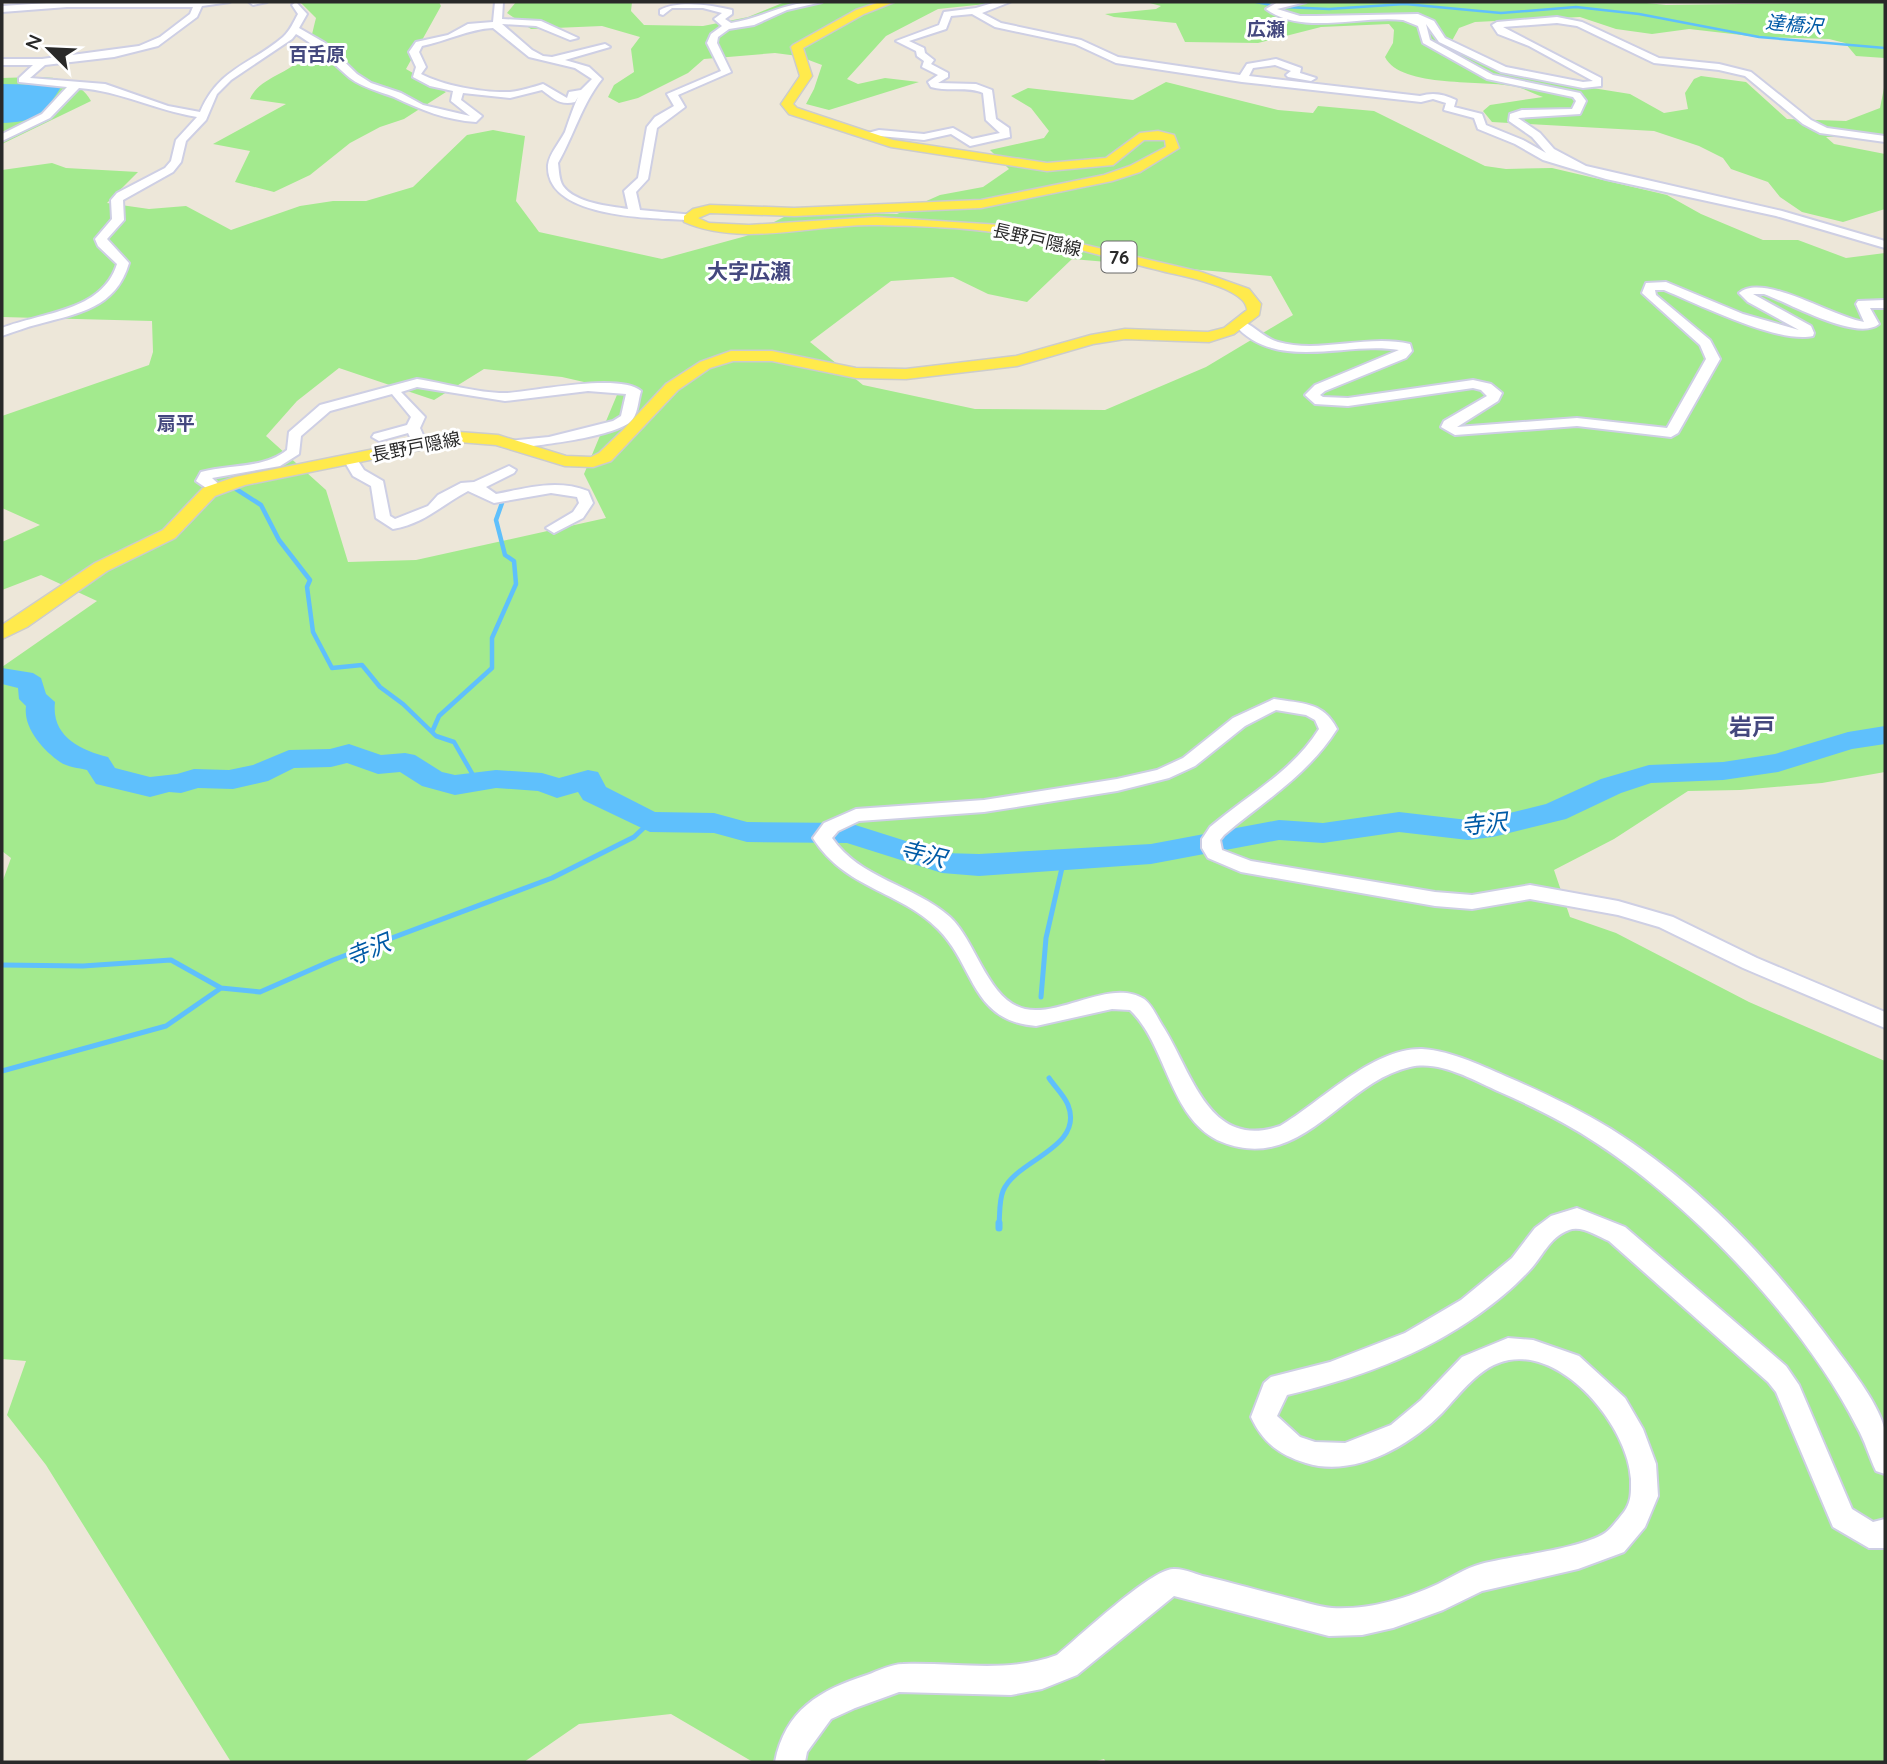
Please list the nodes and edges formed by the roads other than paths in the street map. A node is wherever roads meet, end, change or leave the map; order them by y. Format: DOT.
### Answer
graph roads {
  1 [pos="226,2"];
  2 [pos="253,2"];
  3 [pos="263,2"];
  4 [pos="310,2"];
  5 [pos="499,2"];
  6 [pos="818,2"];
  7 [pos="889,2"];
  8 [pos="1006,2"];
  9 [pos="1302,2"];
  10 [pos="199,4"];
  11 [pos="704,4"];
  12 [pos="2,9"];
  13 [pos="978,11"];
  14 [pos="663,12"];
  15 [pos="496,23"];
  16 [pos="1422,24"];
  17 [pos="730,27"];
  18 [pos="294,29"];
  19 [pos="605,47"];
  20 [pos="593,49"];
  21 [pos="552,60"];
  22 [pos="2,62"];
  23 [pos="42,62"];
  24 [pos="1242,79"];
  25 [pos="79,84"];
  26 [pos="1311,87"];
  27 [pos="457,89"];
  28 [pos="584,93"];
  29 [pos="202,115"];
  30 [pos="868,136"];
  31 [pos="2,138"];
  32 [pos="1885,139"];
  33 [pos="1581,167"];
  34 [pos="635,212"];
  35 [pos="690,217"];
  36 [pos="1885,245"];
  37 [pos="1885,304"];
  38 [pos="1240,324"];
  39 [pos="2,332"];
  40 [pos="398,395"];
  41 [pos="413,428"];
  42 [pos="379,437"];
  43 [pos="420,444"];
  44 [pos="513,444"];
  45 [pos="350,459"];
  46 [pos="509,470"];
  47 [pos="476,487"];
  48 [pos="217,489"];
  49 [pos="554,528"];
  50 [pos="2,633"];
  51 [pos="1885,1020"];
  52 [pos="1885,1462"];
  53 [pos="1885,1532"];
  54 [pos="790,1762"];
  1 -- 10 [label="street"];
  2 -- 3 [label="street"];
  4 -- 18 [label="street"];
  5 -- 15 [label="street"];
  6 -- 17 [label="street"];
  7 -- 30 [label="main road, 長野戸隠線"];
  8 -- 13 [label="street"];
  9 -- 16 [label="street"];
  10 -- 12 [label="street"];
  10 -- 23 [label="street"];
  11 -- 14 [label="street"];
  11 -- 17 [label="street"];
  13 -- 24 [label="street"];
  13 -- 30 [label="street"];
  15 -- 20 [label="street"];
  15 -- 21 [label="street"];
  15 -- 27 [label="street"];
  16 -- 32 [label="street"];
  16 -- 33 [label="street"];
  17 -- 34 [label="street"];
  18 -- 27 [label="street"];
  18 -- 29 [label="street"];
  19 -- 20 [label="street"];
  20 -- 21 [label="street"];
  21 -- 28 [label="street"];
  22 -- 23 [label="street"];
  23 -- 25 [label="street"];
  24 -- 26 [label="street"];
  24 -- 26 [label="street"];
  25 -- 29 [label="street"];
  25 -- 31 [label="street"];
  26 -- 33 [label="street"];
  27 -- 28 [label="street"];
  28 -- 34 [label="street"];
  29 -- 39 [label="street"];
  30 -- 35 [label="main road, 長野戸隠線"];
  33 -- 36 [label="street"];
  34 -- 35 [label="street"];
  35 -- 38 [label="main road, 長野戸隠線 / 76"];
  37 -- 38 [label="street"];
  38 -- 44 [label="main road, 長野戸隠線"];
  40 -- 41 [label="street"];
  41 -- 42 [label="street"];
  41 -- 43 [label="street"];
  43 -- 44 [label="main road, 長野戸隠線"];
  43 -- 45 [label="main road, 長野戸隠線"];
  44 -- 48 [label="street"];
  45 -- 47 [label="street"];
  45 -- 48 [label="main road, 長野戸隠線"];
  46 -- 47 [label="street"];
  47 -- 49 [label="street"];
  48 -- 50 [label="main road, 長野戸隠線"];
  51 -- 52 [label="street"];
  53 -- 54 [label="street"];
}
